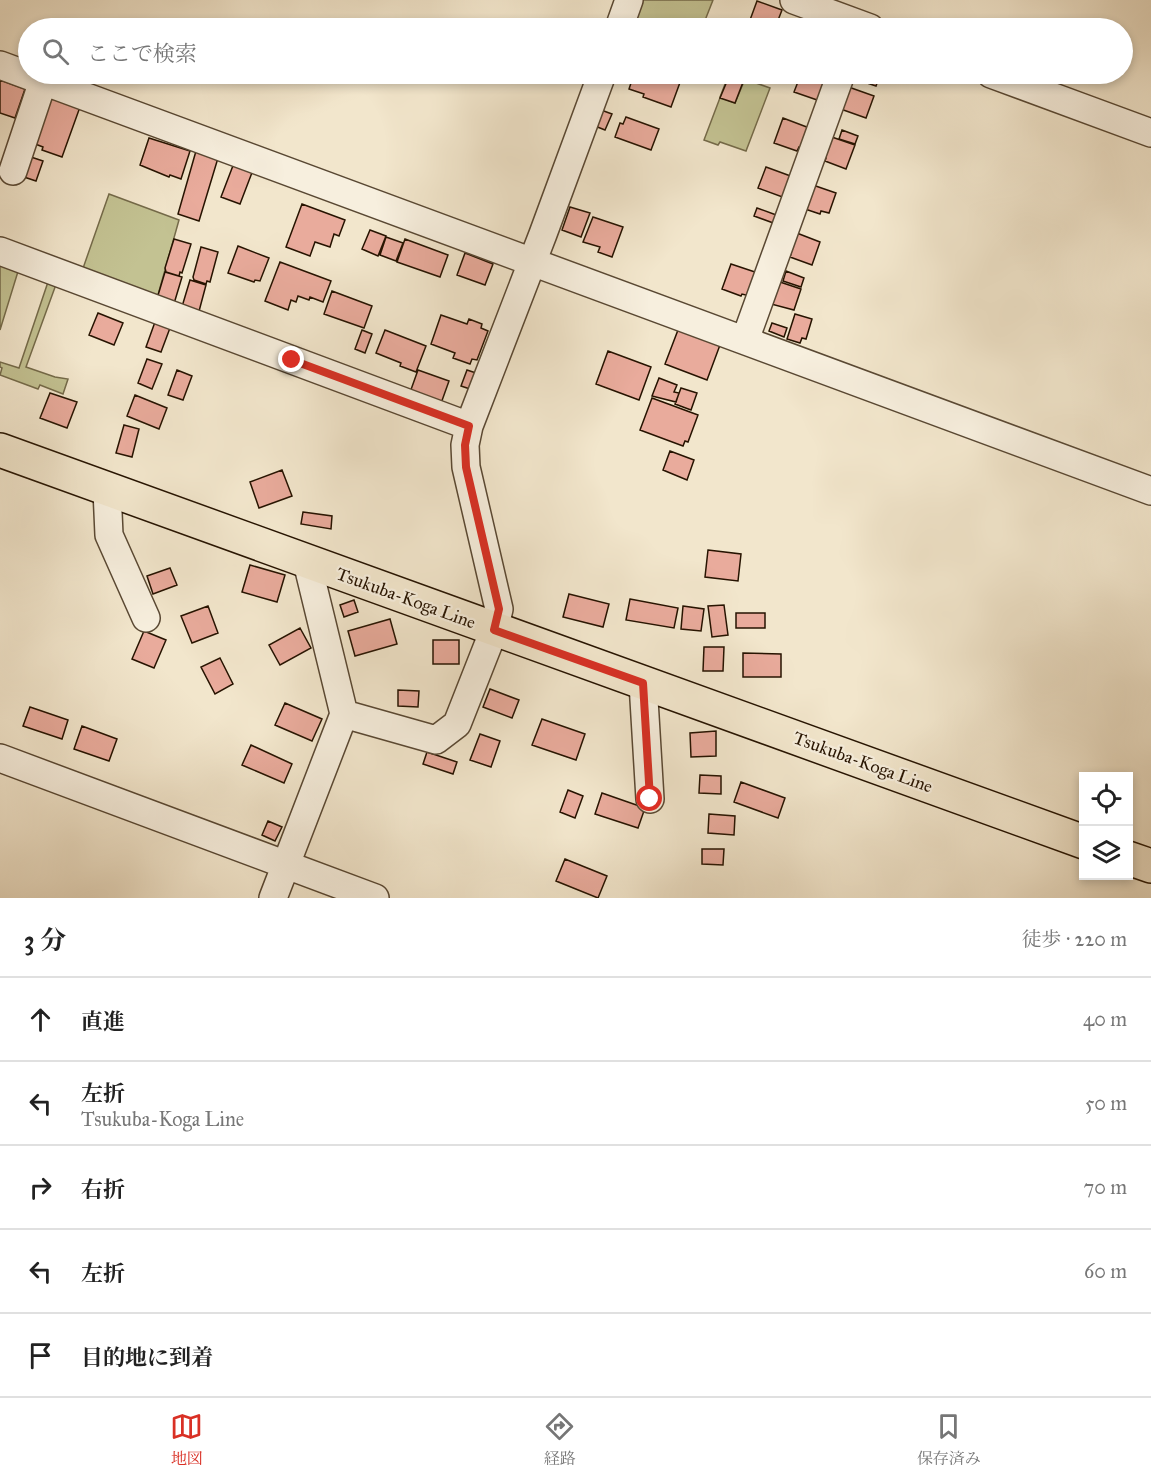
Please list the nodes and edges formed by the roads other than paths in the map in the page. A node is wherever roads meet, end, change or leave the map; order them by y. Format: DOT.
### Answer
graph roads {
  1 [pos="629,0"];
  2 [pos="794,0"];
  3 [pos="623,18"];
  4 [pos="839,18"];
  5 [pos="0,65"];
  6 [pos="18,72"];
  7 [pos="42,84"];
  8 [pos="51,84"];
  9 [pos="598,84"];
  10 [pos="837,84"];
  11 [pos="1018,84"];
  12 [pos="1151,133"];
  13 [pos="13,171"];
  14 [pos="0,251"];
  15 [pos="532,263"];
  16 [pos="745,340"];
  17 [pos="469,426"];
  18 [pos="0,450"];
  19 [pos="107,490"];
  20 [pos="1151,491"];
  21 [pos="307,562"];
  22 [pos="146,618"];
  23 [pos="494,630"];
  24 [pos="643,683"];
  25 [pos="344,714"];
  26 [pos="0,758"];
  27 [pos="650,799"];
  28 [pos="1079,841"];
  29 [pos="1133,860"];
  30 [pos="285,865"];
  31 [pos="1151,866"];
  32 [pos="273,898"];
  33 [pos="375,898"];
  1 -- 3 [label="street"];
  2 -- 4 [label="street"];
  5 -- 6 [label="street"];
  7 -- 13 [label="street"];
  8 -- 15 [label="street"];
  9 -- 15 [label="street"];
  10 -- 16 [label="street"];
  11 -- 12 [label="street"];
  14 -- 17 [label="street"];
  15 -- 16 [label="street"];
  15 -- 17 [label="street"];
  16 -- 20 [label="street"];
  17 -- 23 [label="street"];
  18 -- 19 [label="main road, Tsukuba-Koga Line"];
  19 -- 21 [label="main road, Tsukuba-Koga Line"];
  19 -- 22 [label="street"];
  21 -- 23 [label="main road, Tsukuba-Koga Line"];
  21 -- 25 [label="street"];
  23 -- 24 [label="main road, Tsukuba-Koga Line"];
  23 -- 25 [label="street"];
  24 -- 27 [label="street"];
  24 -- 28 [label="main road, Tsukuba-Koga Line"];
  25 -- 30 [label="street"];
  26 -- 30 [label="street"];
  29 -- 31 [label="main road"];
  30 -- 32 [label="street"];
  30 -- 33 [label="street"];
}
